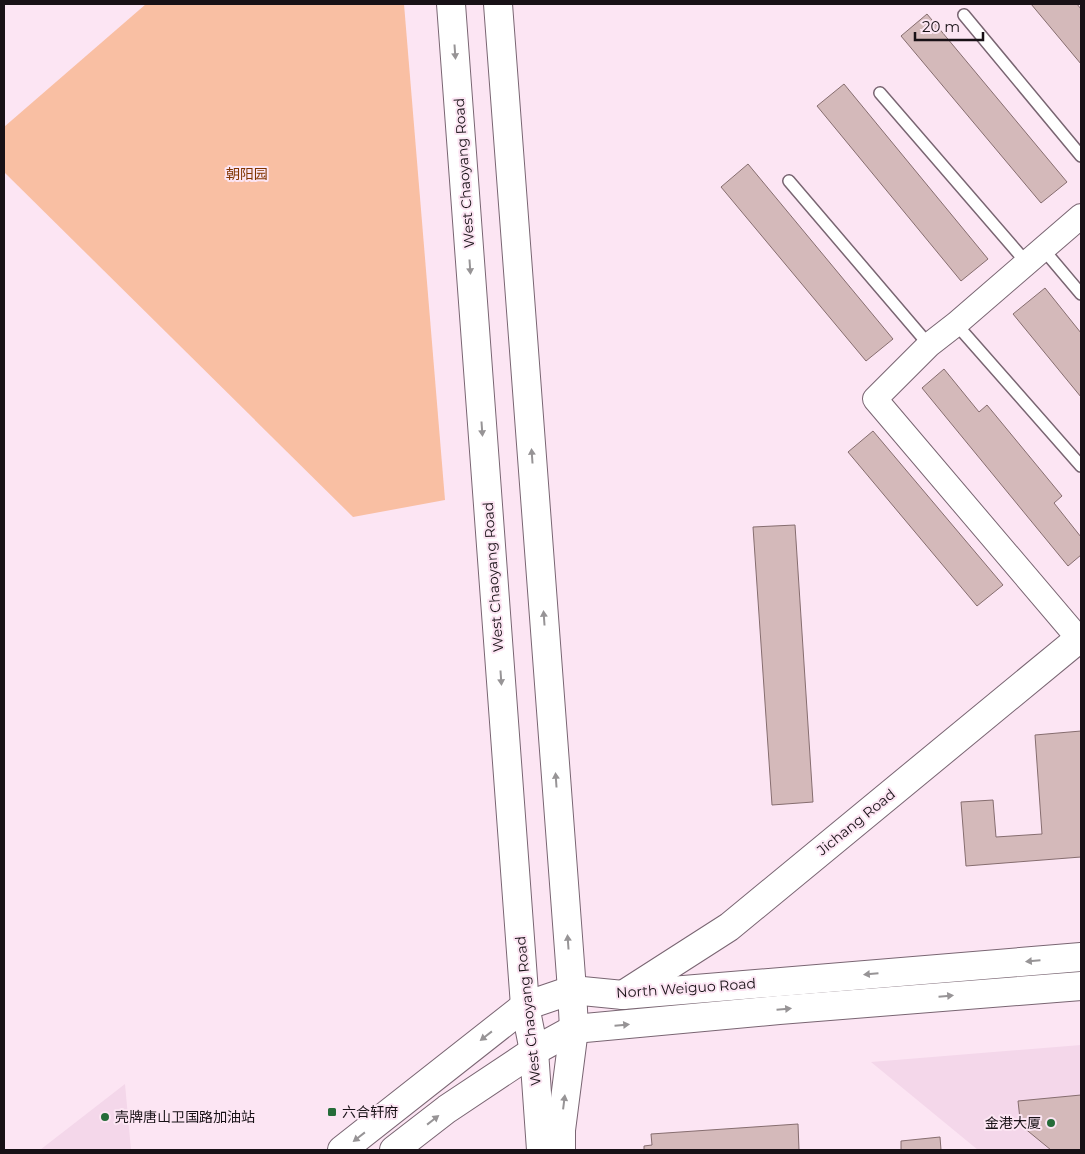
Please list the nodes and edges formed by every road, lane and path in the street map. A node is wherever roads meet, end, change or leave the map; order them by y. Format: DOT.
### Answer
graph roads {
  1 [pos="451,4"];
  2 [pos="498,4"];
  3 [pos="964,15"];
  4 [pos="880,93"];
  5 [pos="1081,156"];
  6 [pos="789,181"];
  7 [pos="1081,216"];
  8 [pos="1035,256"];
  9 [pos="1081,294"];
  10 [pos="956,324"];
  11 [pos="929,345"];
  12 [pos="1081,466"];
  13 [pos="1080,638"];
  14 [pos="1081,957"];
  15 [pos="1081,986"];
  16 [pos="572,990"];
  17 [pos="623,995"];
  18 [pos="525,1006"];
  19 [pos="574,1029"];
  20 [pos="534,1051"];
  21 [pos="342,1150"];
  22 [pos="394,1150"];
  23 [pos="541,1150"];
  24 [pos="561,1150"];
  1 -- 18 [label="main road, West Chaoyang Road, one-way"];
  16 -- 2 [label="main road, one-way"];
  3 -- 5 [label="lane"];
  4 -- 8 [label="lane"];
  6 -- 11 [label="lane"];
  7 -- 8 [label="street"];
  8 -- 9 [label="lane"];
  8 -- 10 [label="street"];
  10 -- 11 [label="street"];
  10 -- 12 [label="lane"];
  11 -- 13 [label="street"];
  13 -- 17 [label="main road, Jichang Road"];
  14 -- 17 [label="main road, North Weiguo Road, one-way"];
  19 -- 15 [label="main road, North Weiguo Road, one-way"];
  16 -- 17 [label="main road, North Weiguo Road"];
  16 -- 18 [label="main road, North Weiguo Road"];
  16 -- 19 [label="main road"];
  18 -- 20 [label="main road, West Chaoyang Road"];
  18 -- 21 [label="main road, North Weiguo Road, one-way"];
  19 -- 20 [label="main road, North Weiguo Road"];
  24 -- 19 [label="main road, one-way"];
  22 -- 20 [label="main road, North Weiguo Road, one-way"];
  20 -- 23 [label="main road, West Chaoyang Road"];
}
